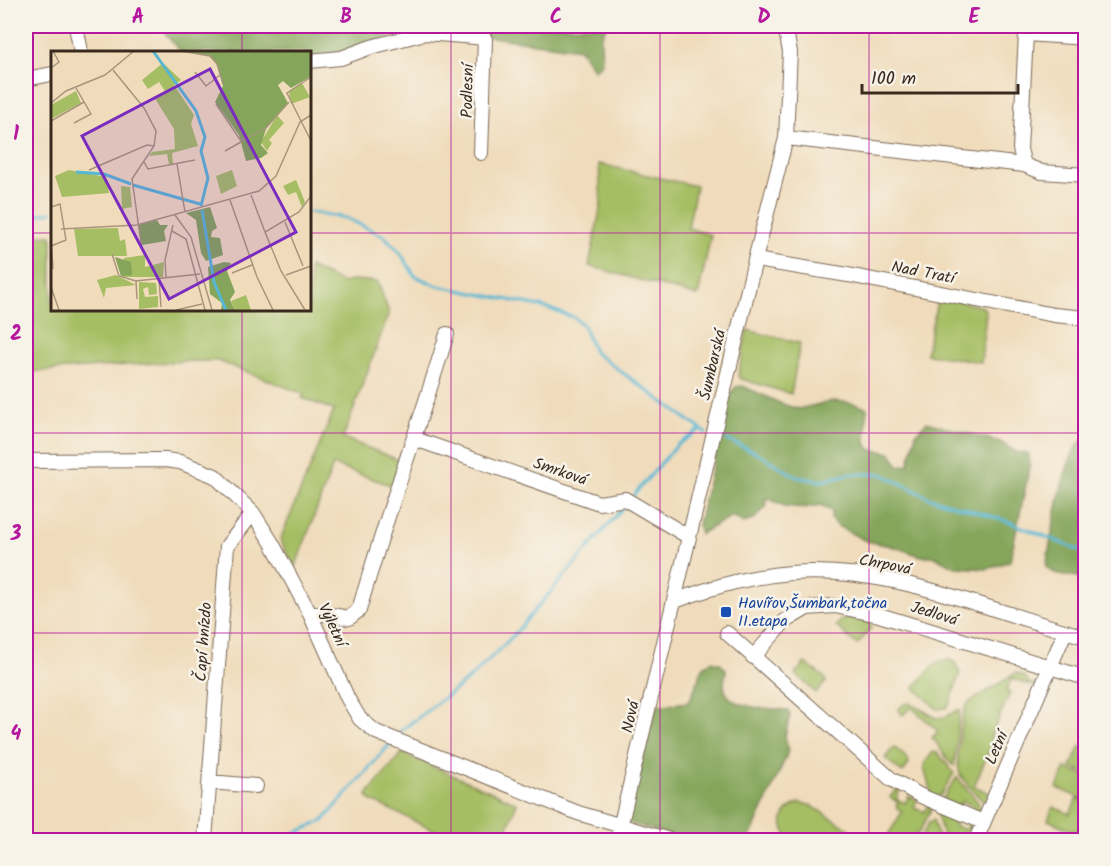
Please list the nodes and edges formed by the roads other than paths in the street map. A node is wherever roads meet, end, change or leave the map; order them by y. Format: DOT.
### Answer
graph roads {
  1 [pos="76,26"];
  2 [pos="785,26"];
  3 [pos="1025,30"];
  4 [pos="475,31"];
  5 [pos="1086,39"];
  6 [pos="81,51"];
  7 [pos="310,61"];
  8 [pos="51,74"];
  9 [pos="26,79"];
  10 [pos="786,138"];
  11 [pos="481,153"];
  12 [pos="1024,165"];
  13 [pos="1086,176"];
  14 [pos="755,261"];
  15 [pos="1086,318"];
  16 [pos="447,334"];
  17 [pos="415,439"];
  18 [pos="26,461"];
  19 [pos="253,513"];
  20 [pos="689,537"];
  21 [pos="675,601"];
  22 [pos="310,614"];
  23 [pos="1065,632"];
  24 [pos="727,633"];
  25 [pos="1086,637"];
  26 [pos="753,657"];
  27 [pos="1050,668"];
  28 [pos="1086,678"];
  29 [pos="210,782"];
  30 [pos="256,786"];
  31 [pos="983,822"];
  32 [pos="622,826"];
  33 [pos="205,840"];
  34 [pos="617,840"];
  35 [pos="669,840"];
  36 [pos="976,840"];
  1 -- 6 [label="street"];
  2 -- 10 [label="street, Šumbarská"];
  3 -- 5 [label="street"];
  3 -- 12 [label="street"];
  4 -- 7 [label="street, Podlesní"];
  4 -- 11 [label="street, Podlesní"];
  8 -- 9 [label="street"];
  10 -- 12 [label="street"];
  10 -- 14 [label="street, Šumbarská"];
  12 -- 13 [label="street"];
  14 -- 15 [label="street, Nad Tratí"];
  14 -- 20 [label="street, Šumbarská"];
  16 -- 17 [label="street"];
  17 -- 20 [label="street, Smrková"];
  17 -- 22 [label="street"];
  18 -- 19 [label="street, Výletní"];
  19 -- 22 [label="street, Výletní"];
  19 -- 29 [label="street, Čapí hnízdo"];
  20 -- 21 [label="street, Šumbarská"];
  21 -- 23 [label="street, Chrpová"];
  21 -- 32 [label="street, Nová"];
  22 -- 32 [label="street, Výletní"];
  23 -- 25 [label="street, Chrpová"];
  23 -- 27 [label="street, Letní"];
  24 -- 26 [label="street"];
  26 -- 27 [label="street, Jedlová"];
  26 -- 31 [label="street"];
  27 -- 28 [label="street"];
  27 -- 31 [label="street, Letní"];
  29 -- 30 [label="street"];
  29 -- 33 [label="street, Čapí hnízdo"];
  31 -- 36 [label="street, Letní"];
  32 -- 34 [label="street, Nová"];
  32 -- 35 [label="street, Výletní"];
}
